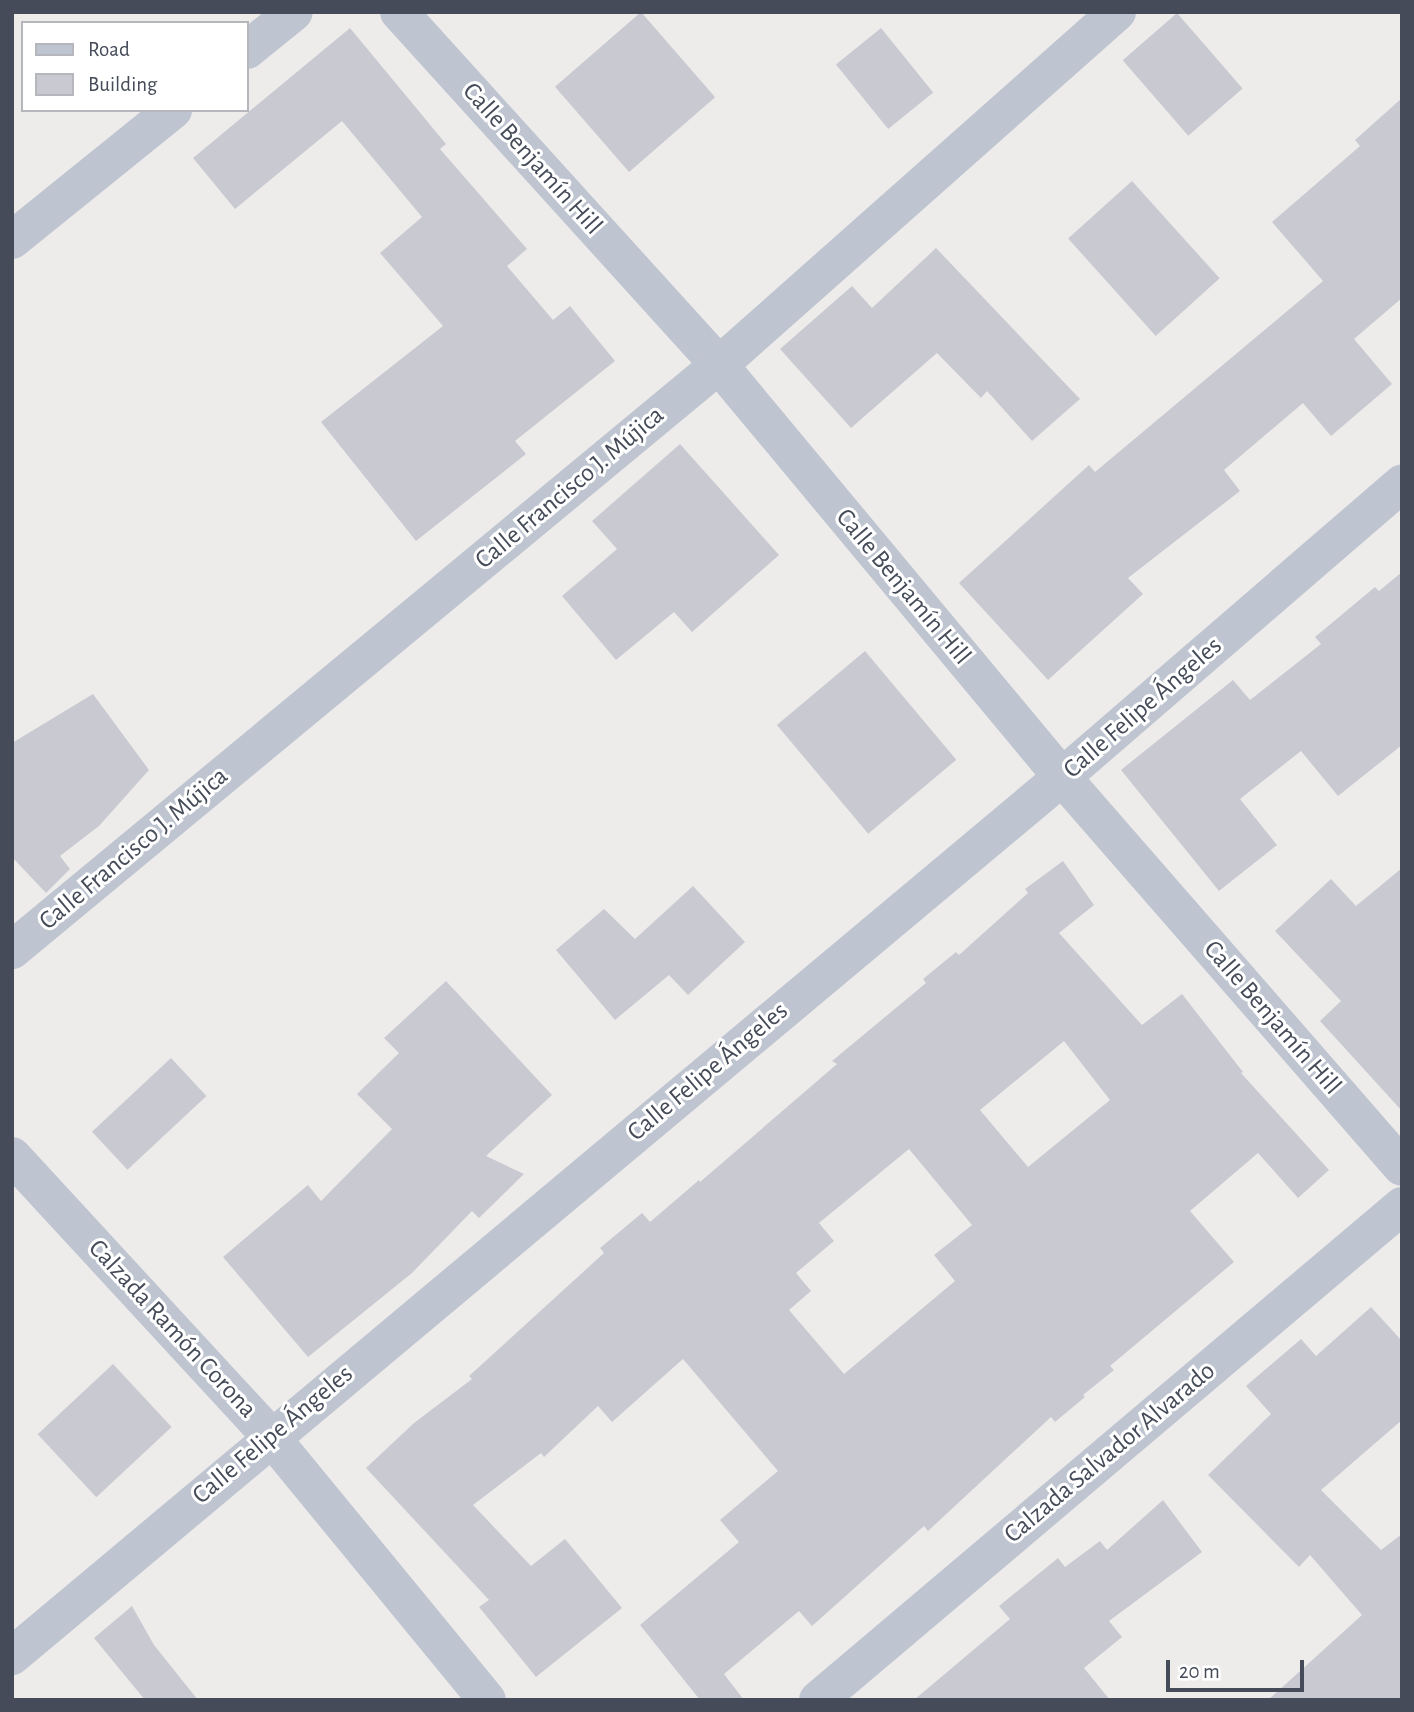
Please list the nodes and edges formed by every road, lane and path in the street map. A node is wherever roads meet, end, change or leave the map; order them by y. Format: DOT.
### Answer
graph roads {
  1 [pos="294,12"];
  2 [pos="399,12"];
  3 [pos="1117,12"];
  4 [pos="248,49"];
  5 [pos="171,112"];
  6 [pos="12,240"];
  7 [pos="719,365"];
  8 [pos="1402,484"];
  9 [pos="1062,777"];
  10 [pos="12,950"];
  11 [pos="12,1156"];
  12 [pos="1402,1167"];
  13 [pos="1402,1206"];
  14 [pos="271,1437"];
  15 [pos="12,1656"];
  16 [pos="487,1700"];
  17 [pos="818,1700"];
  1 -- 4 [label="street"];
  2 -- 7 [label="street, Calle Benjamín Hill"];
  3 -- 7 [label="street, Calle Francisco J. Mújica"];
  5 -- 6 [label="street"];
  7 -- 9 [label="street, Calle Benjamín Hill"];
  7 -- 10 [label="street, Calle Francisco J. Mújica"];
  8 -- 9 [label="street, Calle Felipe Ángeles"];
  9 -- 12 [label="street, Calle Benjamín Hill"];
  9 -- 14 [label="street, Calle Felipe Ángeles"];
  11 -- 14 [label="street, Calzada Ramón Corona"];
  13 -- 17 [label="street, Calzada Salvador Alvarado"];
  14 -- 15 [label="street, Calle Felipe Ángeles"];
  14 -- 16 [label="street, Calzada Ramón Corona"];
}
